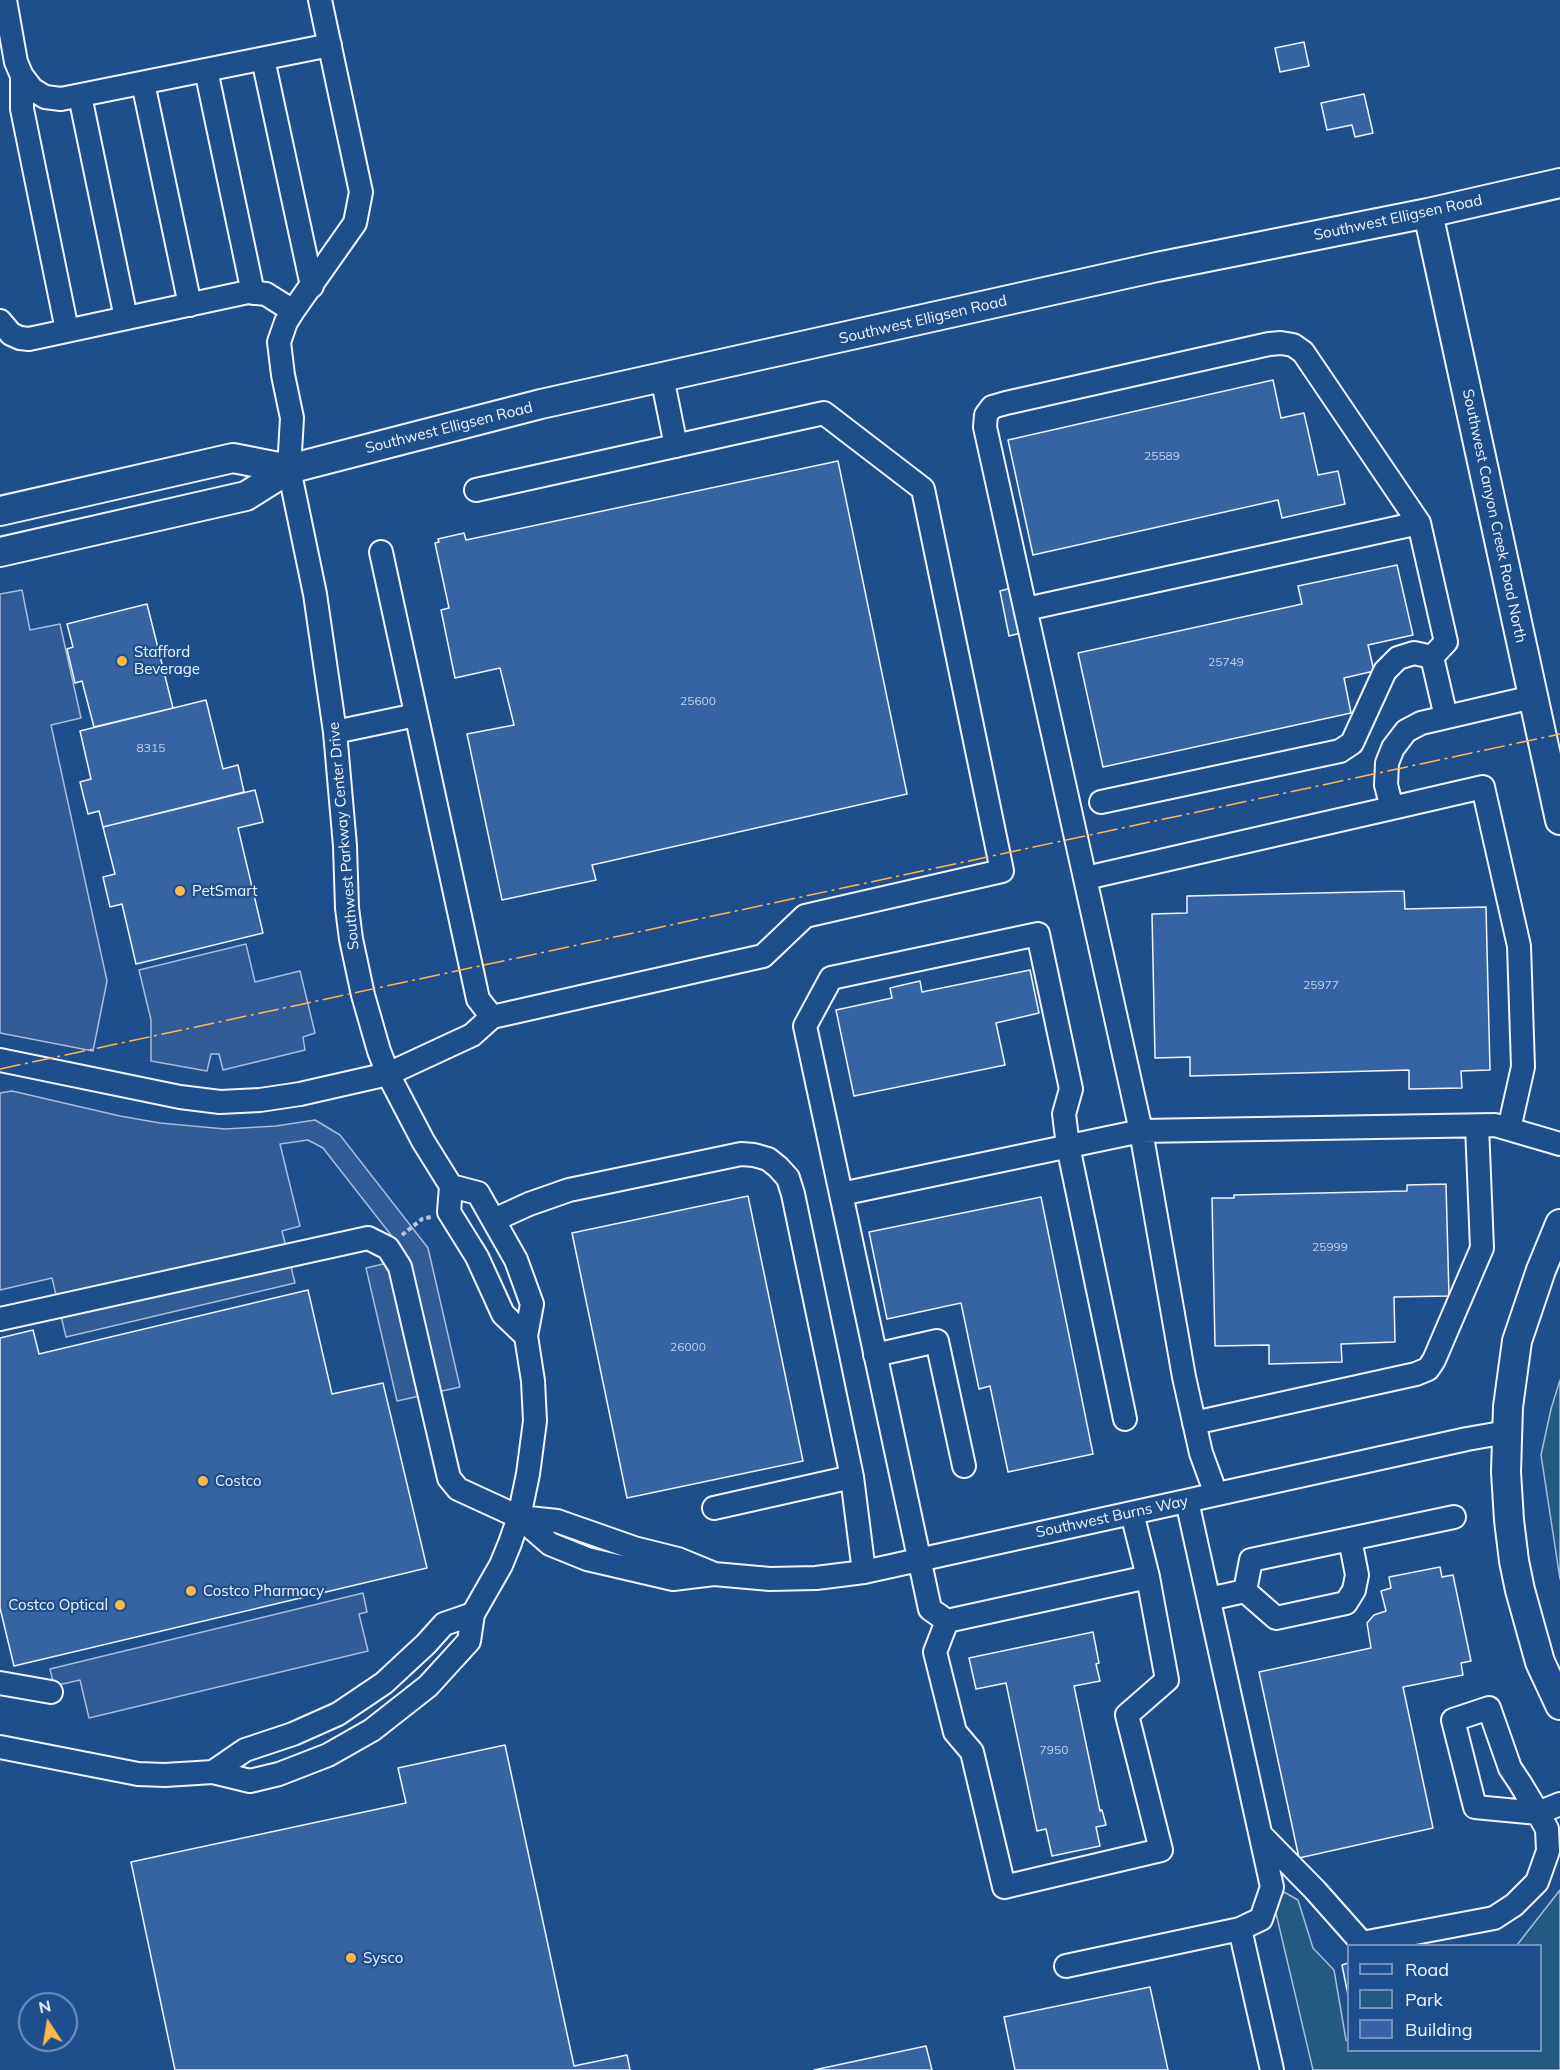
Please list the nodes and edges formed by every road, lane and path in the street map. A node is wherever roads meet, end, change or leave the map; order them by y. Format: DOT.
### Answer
graph roads {
  1 [pos="5,0"];
  2 [pos="320,0"];
  3 [pos="330,45"];
  4 [pos="263,59"];
  5 [pos="206,70"];
  6 [pos="22,76"];
  7 [pos="143,83"];
  8 [pos="80,96"];
  9 [pos="1560,183"];
  10 [pos="1428,213"];
  11 [pos="312,285"];
  12 [pos="253,292"];
  13 [pos="190,305"];
  14 [pos="293,311"];
  15 [pos="126,318"];
  16 [pos="0,321"];
  17 [pos="67,330"];
  18 [pos="662,377"];
  19 [pos="676,446"];
  20 [pos="289,469"];
  21 [pos="477,490"];
  22 [pos="0,512"];
  23 [pos="1419,522"];
  24 [pos="0,552"];
  25 [pos="381,552"];
  26 [pos="1026,609"];
  27 [pos="1432,657"];
  28 [pos="1533,697"];
  29 [pos="416,715"];
  30 [pos="1446,717"];
  31 [pos="335,732"];
  32 [pos="1101,802"];
  33 [pos="1392,808"];
  34 [pos="1560,820"];
  35 [pos="1086,878"];
  36 [pos="492,1017"];
  37 [pos="0,1060"];
  38 [pos="388,1074"];
  39 [pos="1477,1126"];
  40 [pos="1509,1129"];
  41 [pos="1142,1131"];
  42 [pos="1560,1144"];
  43 [pos="1068,1146"];
  44 [pos="452,1186"];
  45 [pos="841,1194"];
  46 [pos="422,1219"];
  47 [pos="494,1220"];
  48 [pos="1560,1224"];
  49 [pos="409,1229"];
  50 [pos="0,1319"];
  51 [pos="526,1336"];
  52 [pos="875,1354"];
  53 [pos="1125,1419"];
  54 [pos="1194,1423"];
  55 [pos="1506,1432"];
  56 [pos="964,1466"];
  57 [pos="852,1477"];
  58 [pos="1216,1494"];
  59 [pos="1187,1501"];
  60 [pos="714,1508"];
  61 [pos="1132,1513"];
  62 [pos="519,1516"];
  63 [pos="1454,1517"];
  64 [pos="1350,1539"];
  65 [pos="918,1560"];
  66 [pos="864,1572"];
  67 [pos="1148,1577"];
  68 [pos="1245,1591"];
  69 [pos="1209,1599"];
  70 [pos="473,1614"];
  71 [pos="947,1621"];
  72 [pos="0,1683"];
  73 [pos="51,1692"];
  74 [pos="1560,1705"];
  75 [pos="0,1747"];
  76 [pos="213,1772"];
  77 [pos="1560,1804"];
  78 [pos="1538,1813"];
  79 [pos="1262,1836"];
  80 [pos="1240,1929"];
  81 [pos="1066,1966"];
  82 [pos="1272,2070"];
  1 -- 6 [label="street"];
  2 -- 3 [label="street, Southwest Parkway Center Drive"];
  3 -- 4 [label="street"];
  3 -- 11 [label="street, Southwest Parkway Center Drive"];
  4 -- 5 [label="street"];
  4 -- 11 [label="street"];
  5 -- 7 [label="street"];
  5 -- 12 [label="street"];
  6 -- 8 [label="street"];
  6 -- 17 [label="street"];
  7 -- 8 [label="street"];
  7 -- 13 [label="street"];
  8 -- 15 [label="street"];
  9 -- 10 [label="main road, Southwest Elligsen Road"];
  10 -- 18 [label="main road, Southwest Elligsen Road"];
  10 -- 28 [label="main road, Southwest Canyon Creek Road North"];
  11 -- 14 [label="street, Southwest Parkway Center Drive"];
  12 -- 13 [label="street"];
  12 -- 14 [label="street"];
  13 -- 15 [label="street"];
  14 -- 20 [label="street, Southwest Parkway Center Drive"];
  15 -- 17 [label="street"];
  16 -- 17 [label="street"];
  18 -- 19 [label="street"];
  18 -- 20 [label="main road, Southwest Elligsen Road"];
  19 -- 21 [label="street"];
  19 -- 36 [label="street"];
  20 -- 22 [label="main road, Southwest Elligsen Road"];
  20 -- 24 [label="main road, Southwest Elligsen Road"];
  20 -- 31 [label="street, Southwest Parkway Center Drive"];
  23 -- 26 [label="street"];
  23 -- 26 [label="street"];
  23 -- 27 [label="street"];
  25 -- 29 [label="street"];
  26 -- 35 [label="street"];
  27 -- 30 [label="street"];
  27 -- 32 [label="street"];
  28 -- 30 [label="street"];
  28 -- 34 [label="main road, Southwest Canyon Creek Road North"];
  29 -- 31 [label="street"];
  29 -- 36 [label="street"];
  30 -- 33 [label="street"];
  31 -- 38 [label="street, Southwest Parkway Center Drive"];
  33 -- 35 [label="street"];
  33 -- 40 [label="street"];
  35 -- 41 [label="street"];
  36 -- 38 [label="street"];
  37 -- 38 [label="street"];
  38 -- 44 [label="street, Southwest Parkway Center Drive"];
  39 -- 40 [label="street"];
  39 -- 41 [label="street"];
  39 -- 54 [label="street"];
  40 -- 42 [label="street"];
  41 -- 43 [label="street"];
  41 -- 54 [label="street"];
  43 -- 45 [label="street"];
  43 -- 45 [label="street"];
  43 -- 53 [label="street"];
  44 -- 47 [label="street"];
  44 -- 51 [label="street"];
  45 -- 52 [label="street"];
  46 -- 49 [label="path"];
  47 -- 51 [label="street"];
  47 -- 57 [label="street"];
  48 -- 55 [label="main road"];
  50 -- 62 [label="street, Southwest Burns Way"];
  51 -- 62 [label="street"];
  52 -- 56 [label="street"];
  52 -- 65 [label="street"];
  54 -- 58 [label="street"];
  55 -- 58 [label="street, Southwest Burns Way"];
  55 -- 74 [label="main road"];
  57 -- 60 [label="street"];
  57 -- 66 [label="street"];
  58 -- 59 [label="street, Southwest Burns Way"];
  59 -- 61 [label="street, Southwest Burns Way"];
  59 -- 69 [label="street"];
  61 -- 65 [label="street, Southwest Burns Way"];
  61 -- 67 [label="street"];
  62 -- 66 [label="street, Southwest Burns Way"];
  62 -- 70 [label="street"];
  63 -- 64 [label="street"];
  64 -- 68 [label="street"];
  64 -- 68 [label="street"];
  65 -- 66 [label="street, Southwest Burns Way"];
  65 -- 71 [label="street"];
  67 -- 71 [label="street"];
  67 -- 71 [label="street"];
  68 -- 69 [label="street"];
  69 -- 79 [label="street"];
  70 -- 76 [label="street"];
  70 -- 76 [label="street"];
  72 -- 73 [label="street"];
  75 -- 76 [label="street"];
  77 -- 78 [label="street"];
  78 -- 78 [label="street"];
  78 -- 79 [label="street"];
  79 -- 80 [label="street"];
  80 -- 81 [label="street"];
  80 -- 82 [label="street"];
}
